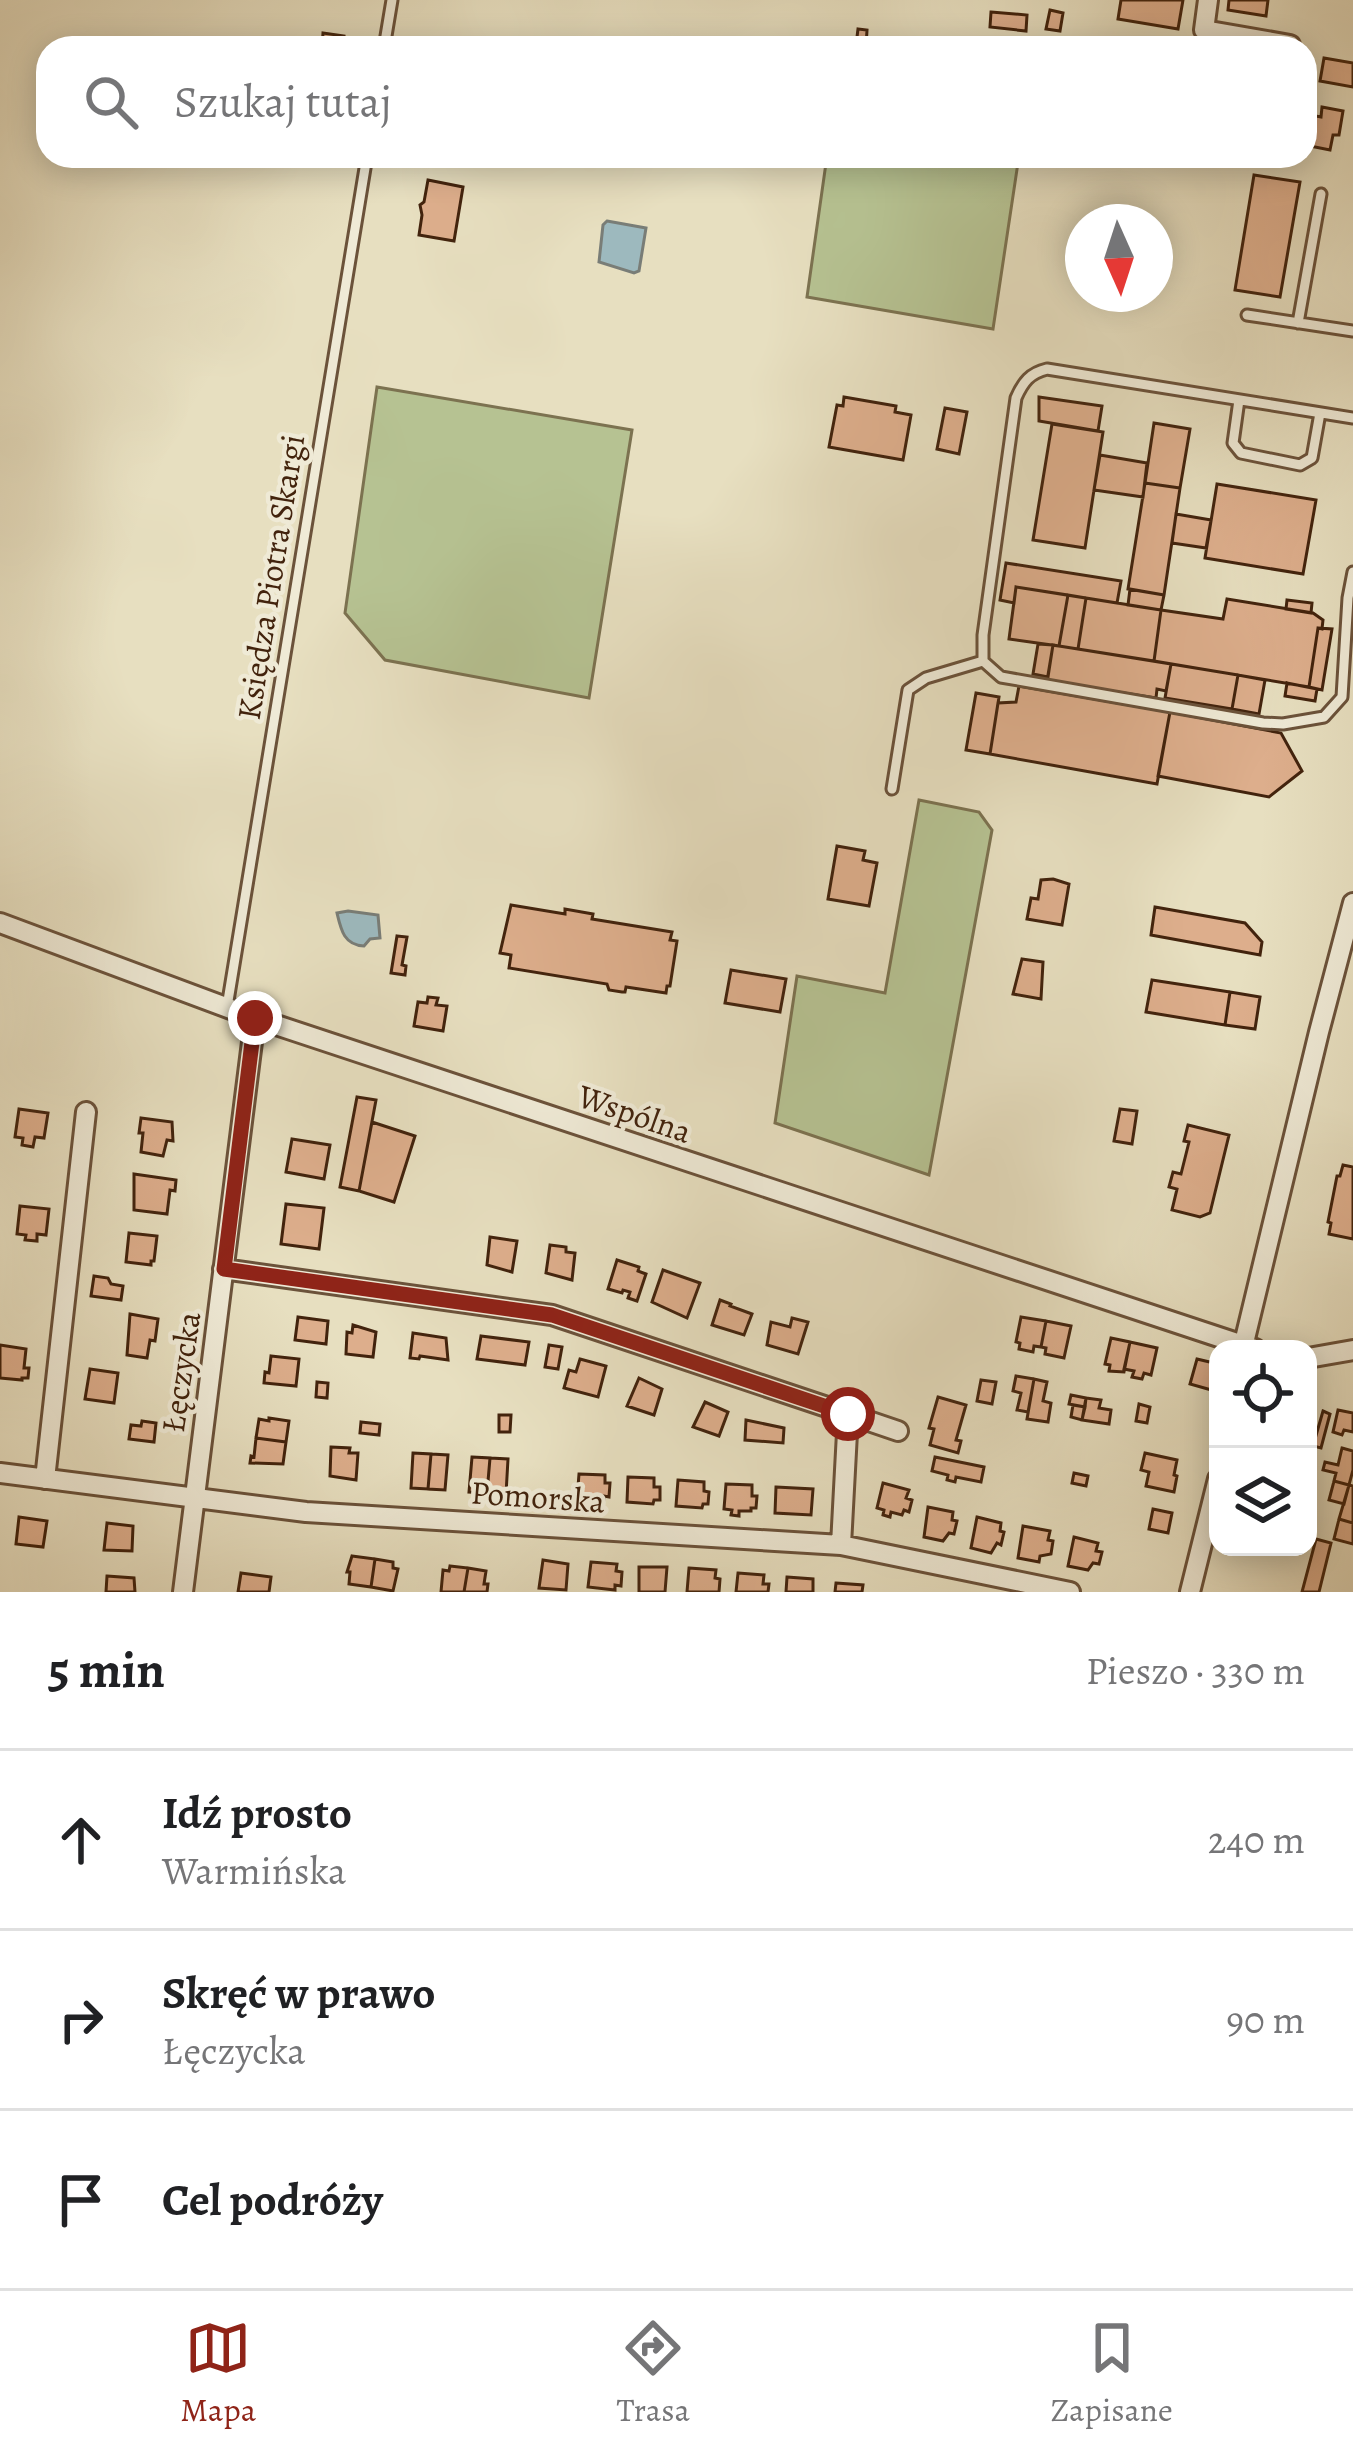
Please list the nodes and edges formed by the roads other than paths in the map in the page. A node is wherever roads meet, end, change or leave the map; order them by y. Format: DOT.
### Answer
graph roads {
  1 [pos="392,0"];
  2 [pos="1208,0"];
  3 [pos="386,36"];
  4 [pos="1238,36"];
  5 [pos="365,168"];
  6 [pos="1321,194"];
  7 [pos="1247,315"];
  8 [pos="1298,323"];
  9 [pos="1353,331"];
  10 [pos="1239,400"];
  11 [pos="1320,413"];
  12 [pos="1353,418"];
  13 [pos="1353,572"];
  14 [pos="983,661"];
  15 [pos="1342,697"];
  16 [pos="1353,707"];
  17 [pos="892,789"];
  18 [pos="1353,903"];
  19 [pos="0,922"];
  20 [pos="227,1007"];
  21 [pos="255,1018"];
  22 [pos="86,1112"];
  23 [pos="224,1269"];
  24 [pos="1231,1340"];
  25 [pos="1251,1340"];
  26 [pos="1353,1350"];
  27 [pos="1317,1356"];
  28 [pos="848,1414"];
  29 [pos="898,1431"];
  30 [pos="0,1473"];
  31 [pos="45,1479"];
  32 [pos="193,1498"];
  33 [pos="1209,1516"];
  34 [pos="841,1545"];
  35 [pos="183,1592"];
  36 [pos="1070,1592"];
  37 [pos="1190,1592"];
  1 -- 3 [label="lane"];
  2 -- 4 [label="street"];
  5 -- 20 [label="lane, Księdza Piotra Skargi"];
  6 -- 8 [label="lane"];
  7 -- 8 [label="lane"];
  8 -- 9 [label="lane"];
  10 -- 11 [label="lane"];
  10 -- 11 [label="lane"];
  10 -- 14 [label="lane"];
  11 -- 12 [label="lane"];
  13 -- 15 [label="lane"];
  14 -- 15 [label="lane"];
  14 -- 17 [label="lane"];
  15 -- 16 [label="lane"];
  18 -- 25 [label="street"];
  19 -- 20 [label="street, Wspólna"];
  20 -- 21 [label="street, Wspólna"];
  21 -- 23 [label="street, Łęczycka"];
  21 -- 24 [label="street, Wspólna"];
  22 -- 31 [label="street"];
  23 -- 28 [label="street"];
  23 -- 32 [label="street, Łęczycka"];
  26 -- 27 [label="street"];
  28 -- 29 [label="street"];
  28 -- 34 [label="street"];
  30 -- 31 [label="street, Pomorska"];
  31 -- 32 [label="street, Pomorska"];
  32 -- 34 [label="street, Pomorska"];
  32 -- 35 [label="street, Łęczycka"];
  33 -- 37 [label="street"];
  34 -- 36 [label="street, Pomorska"];
}
